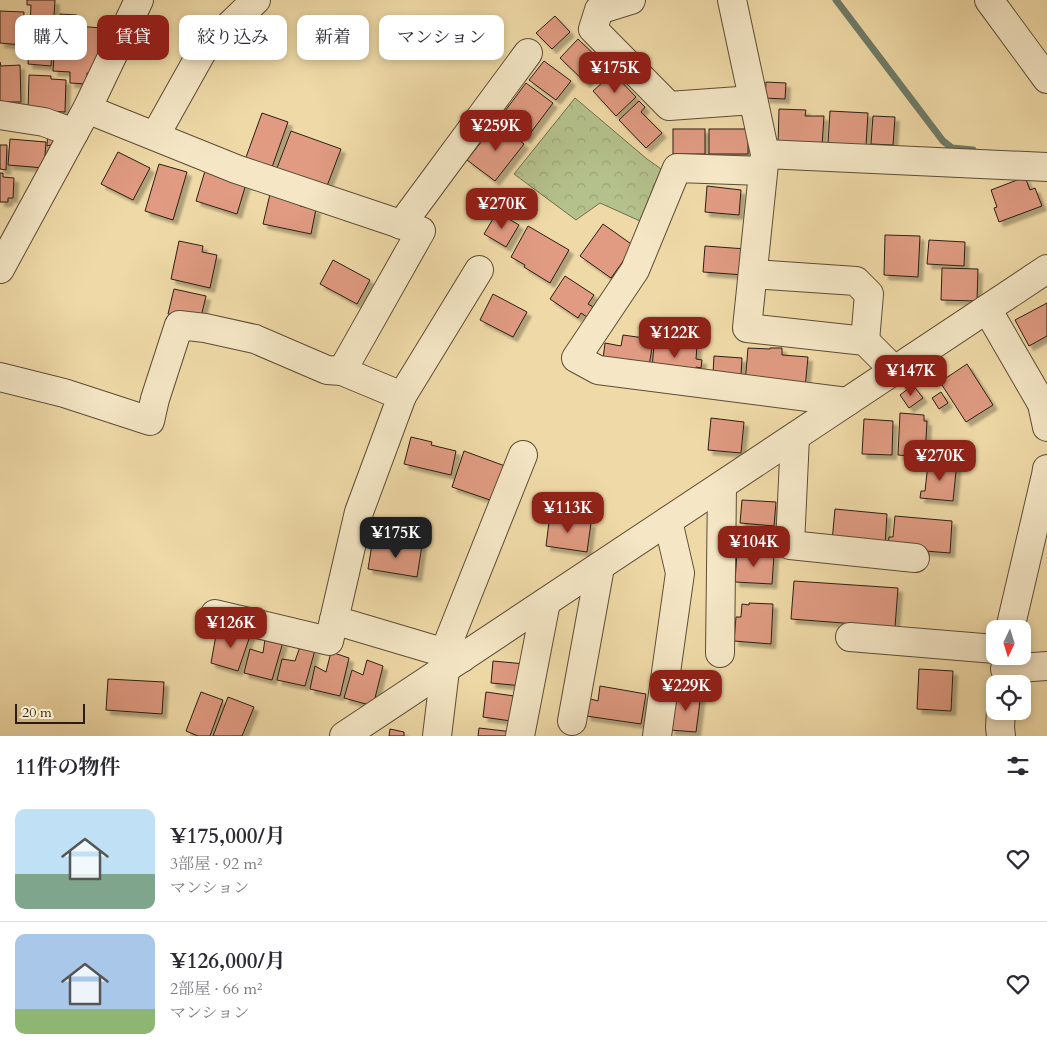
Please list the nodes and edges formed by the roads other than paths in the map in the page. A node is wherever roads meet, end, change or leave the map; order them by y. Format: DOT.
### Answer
graph roads {
  1 [pos="139,0"];
  2 [pos="256,0"];
  3 [pos="631,0"];
  4 [pos="732,0"];
  5 [pos="989,0"];
  6 [pos="528,53"];
  7 [pos="1047,79"];
  8 [pos="753,100"];
  9 [pos="87,109"];
  10 [pos="0,115"];
  11 [pos="74,133"];
  12 [pos="155,136"];
  13 [pos="764,163"];
  14 [pos="1047,167"];
  15 [pos="401,225"];
  16 [pos="0,269"];
  17 [pos="1047,269"];
  18 [pos="479,270"];
  19 [pos="752,274"];
  20 [pos="987,309"];
  21 [pos="865,341"];
  22 [pos="342,371"];
  23 [pos="895,371"];
  24 [pos="0,376"];
  25 [pos="402,396"];
  26 [pos="848,402"];
  27 [pos="1047,427"];
  28 [pos="796,437"];
  29 [pos="523,455"];
  30 [pos="1047,469"];
  31 [pos="722,486"];
  32 [pos="668,521"];
  33 [pos="915,558"];
  34 [pos="600,567"];
  35 [pos="546,602"];
  36 [pos="215,614"];
  37 [pos="334,620"];
  38 [pos="1012,620"];
  39 [pos="850,637"];
  40 [pos="720,653"];
  41 [pos="450,660"];
  42 [pos="986,662"];
  43 [pos="1002,665"];
  44 [pos="1047,666"];
  45 [pos="1000,720"];
  46 [pos="572,721"];
  47 [pos="344,736"];
  48 [pos="436,736"];
  49 [pos="520,736"];
  50 [pos="657,736"];
  51 [pos="1001,736"];
  1 -- 9 [label="street"];
  2 -- 12 [label="street"];
  3 -- 8 [label="street"];
  4 -- 8 [label="street"];
  5 -- 7 [label="street"];
  6 -- 15 [label="street"];
  8 -- 13 [label="street"];
  9 -- 11 [label="street"];
  9 -- 12 [label="street"];
  10 -- 11 [label="street"];
  11 -- 16 [label="street"];
  12 -- 15 [label="street"];
  13 -- 14 [label="street"];
  13 -- 19 [label="street"];
  13 -- 26 [label="street"];
  15 -- 22 [label="street"];
  17 -- 20 [label="street"];
  18 -- 25 [label="street"];
  19 -- 21 [label="street"];
  19 -- 21 [label="street"];
  20 -- 23 [label="street"];
  20 -- 27 [label="street"];
  21 -- 23 [label="street"];
  22 -- 24 [label="street"];
  22 -- 25 [label="street"];
  23 -- 26 [label="street"];
  25 -- 37 [label="street"];
  26 -- 28 [label="street"];
  28 -- 31 [label="street"];
  28 -- 33 [label="street"];
  29 -- 41 [label="street"];
  30 -- 38 [label="street"];
  31 -- 32 [label="street"];
  31 -- 40 [label="street"];
  32 -- 34 [label="street"];
  32 -- 50 [label="street"];
  34 -- 35 [label="street"];
  34 -- 46 [label="street"];
  35 -- 41 [label="street"];
  35 -- 49 [label="street"];
  36 -- 37 [label="street"];
  37 -- 41 [label="street"];
  39 -- 42 [label="street"];
  41 -- 47 [label="street"];
  41 -- 48 [label="street"];
  43 -- 44 [label="street"];
  45 -- 51 [label="street"];
}
